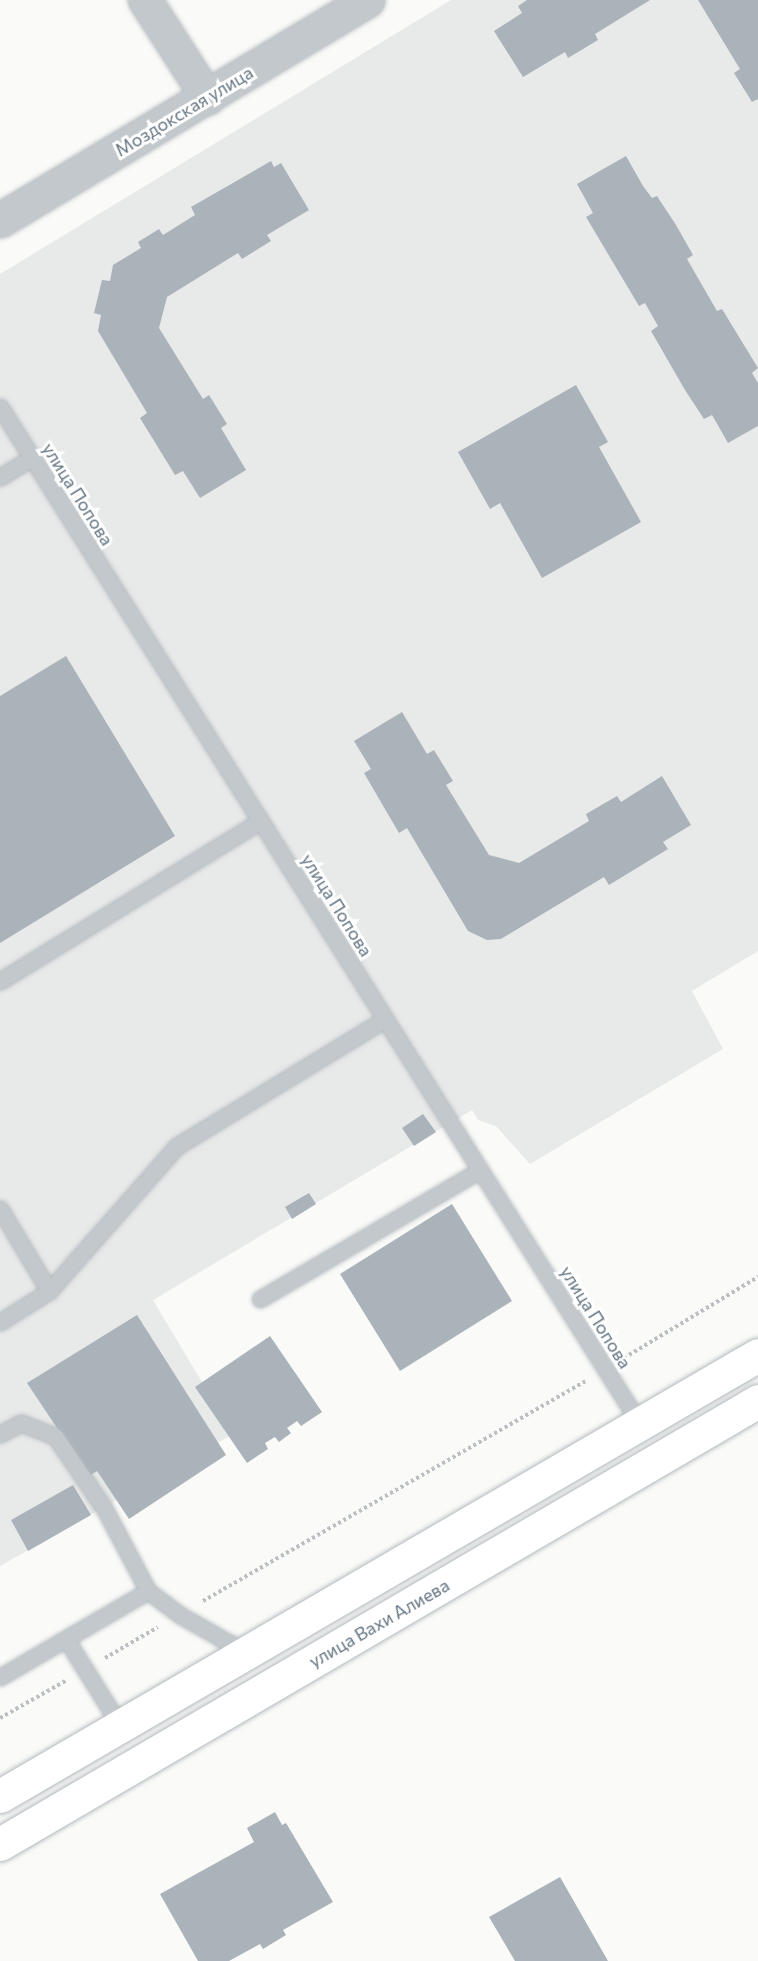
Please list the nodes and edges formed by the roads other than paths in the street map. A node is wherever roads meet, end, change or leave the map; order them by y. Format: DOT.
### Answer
graph roads {
  1 [pos="145,0"];
  2 [pos="368,0"];
  3 [pos="208,98"];
  4 [pos="0,220"];
  5 [pos="0,407"];
  6 [pos="32,458"];
  7 [pos="0,477"];
  8 [pos="260,821"];
  9 [pos="0,981"];
  10 [pos="385,1019"];
  11 [pos="480,1170"];
  12 [pos="0,1209"];
  13 [pos="49,1291"];
  14 [pos="260,1299"];
  15 [pos="0,1322"];
  16 [pos="758,1355"];
  17 [pos="758,1401"];
  18 [pos="640,1425"];
  19 [pos="0,1434"];
  20 [pos="148,1591"];
  21 [pos="66,1639"];
  22 [pos="247,1653"];
  23 [pos="0,1677"];
  24 [pos="121,1727"];
  25 [pos="0,1796"];
  26 [pos="0,1844"];
  1 -- 3 [label="street"];
  2 -- 3 [label="street, Моздокская улица"];
  3 -- 4 [label="street, Моздокская улица"];
  5 -- 6 [label="lane, улица Попова"];
  6 -- 7 [label="lane"];
  6 -- 8 [label="lane, улица Попова"];
  8 -- 9 [label="lane"];
  8 -- 10 [label="lane, улица Попова"];
  10 -- 11 [label="lane, улица Попова"];
  10 -- 13 [label="lane"];
  11 -- 14 [label="lane"];
  11 -- 18 [label="lane, улица Попова"];
  12 -- 13 [label="lane"];
  13 -- 15 [label="lane"];
  16 -- 18 [label="main road"];
  17 -- 26 [label="main road, улица Вахи Алиева"];
  18 -- 22 [label="main road"];
  19 -- 20 [label="lane"];
  20 -- 21 [label="lane"];
  20 -- 22 [label="lane"];
  21 -- 23 [label="lane"];
  21 -- 24 [label="lane"];
  22 -- 24 [label="main road"];
  24 -- 25 [label="main road"];
}
